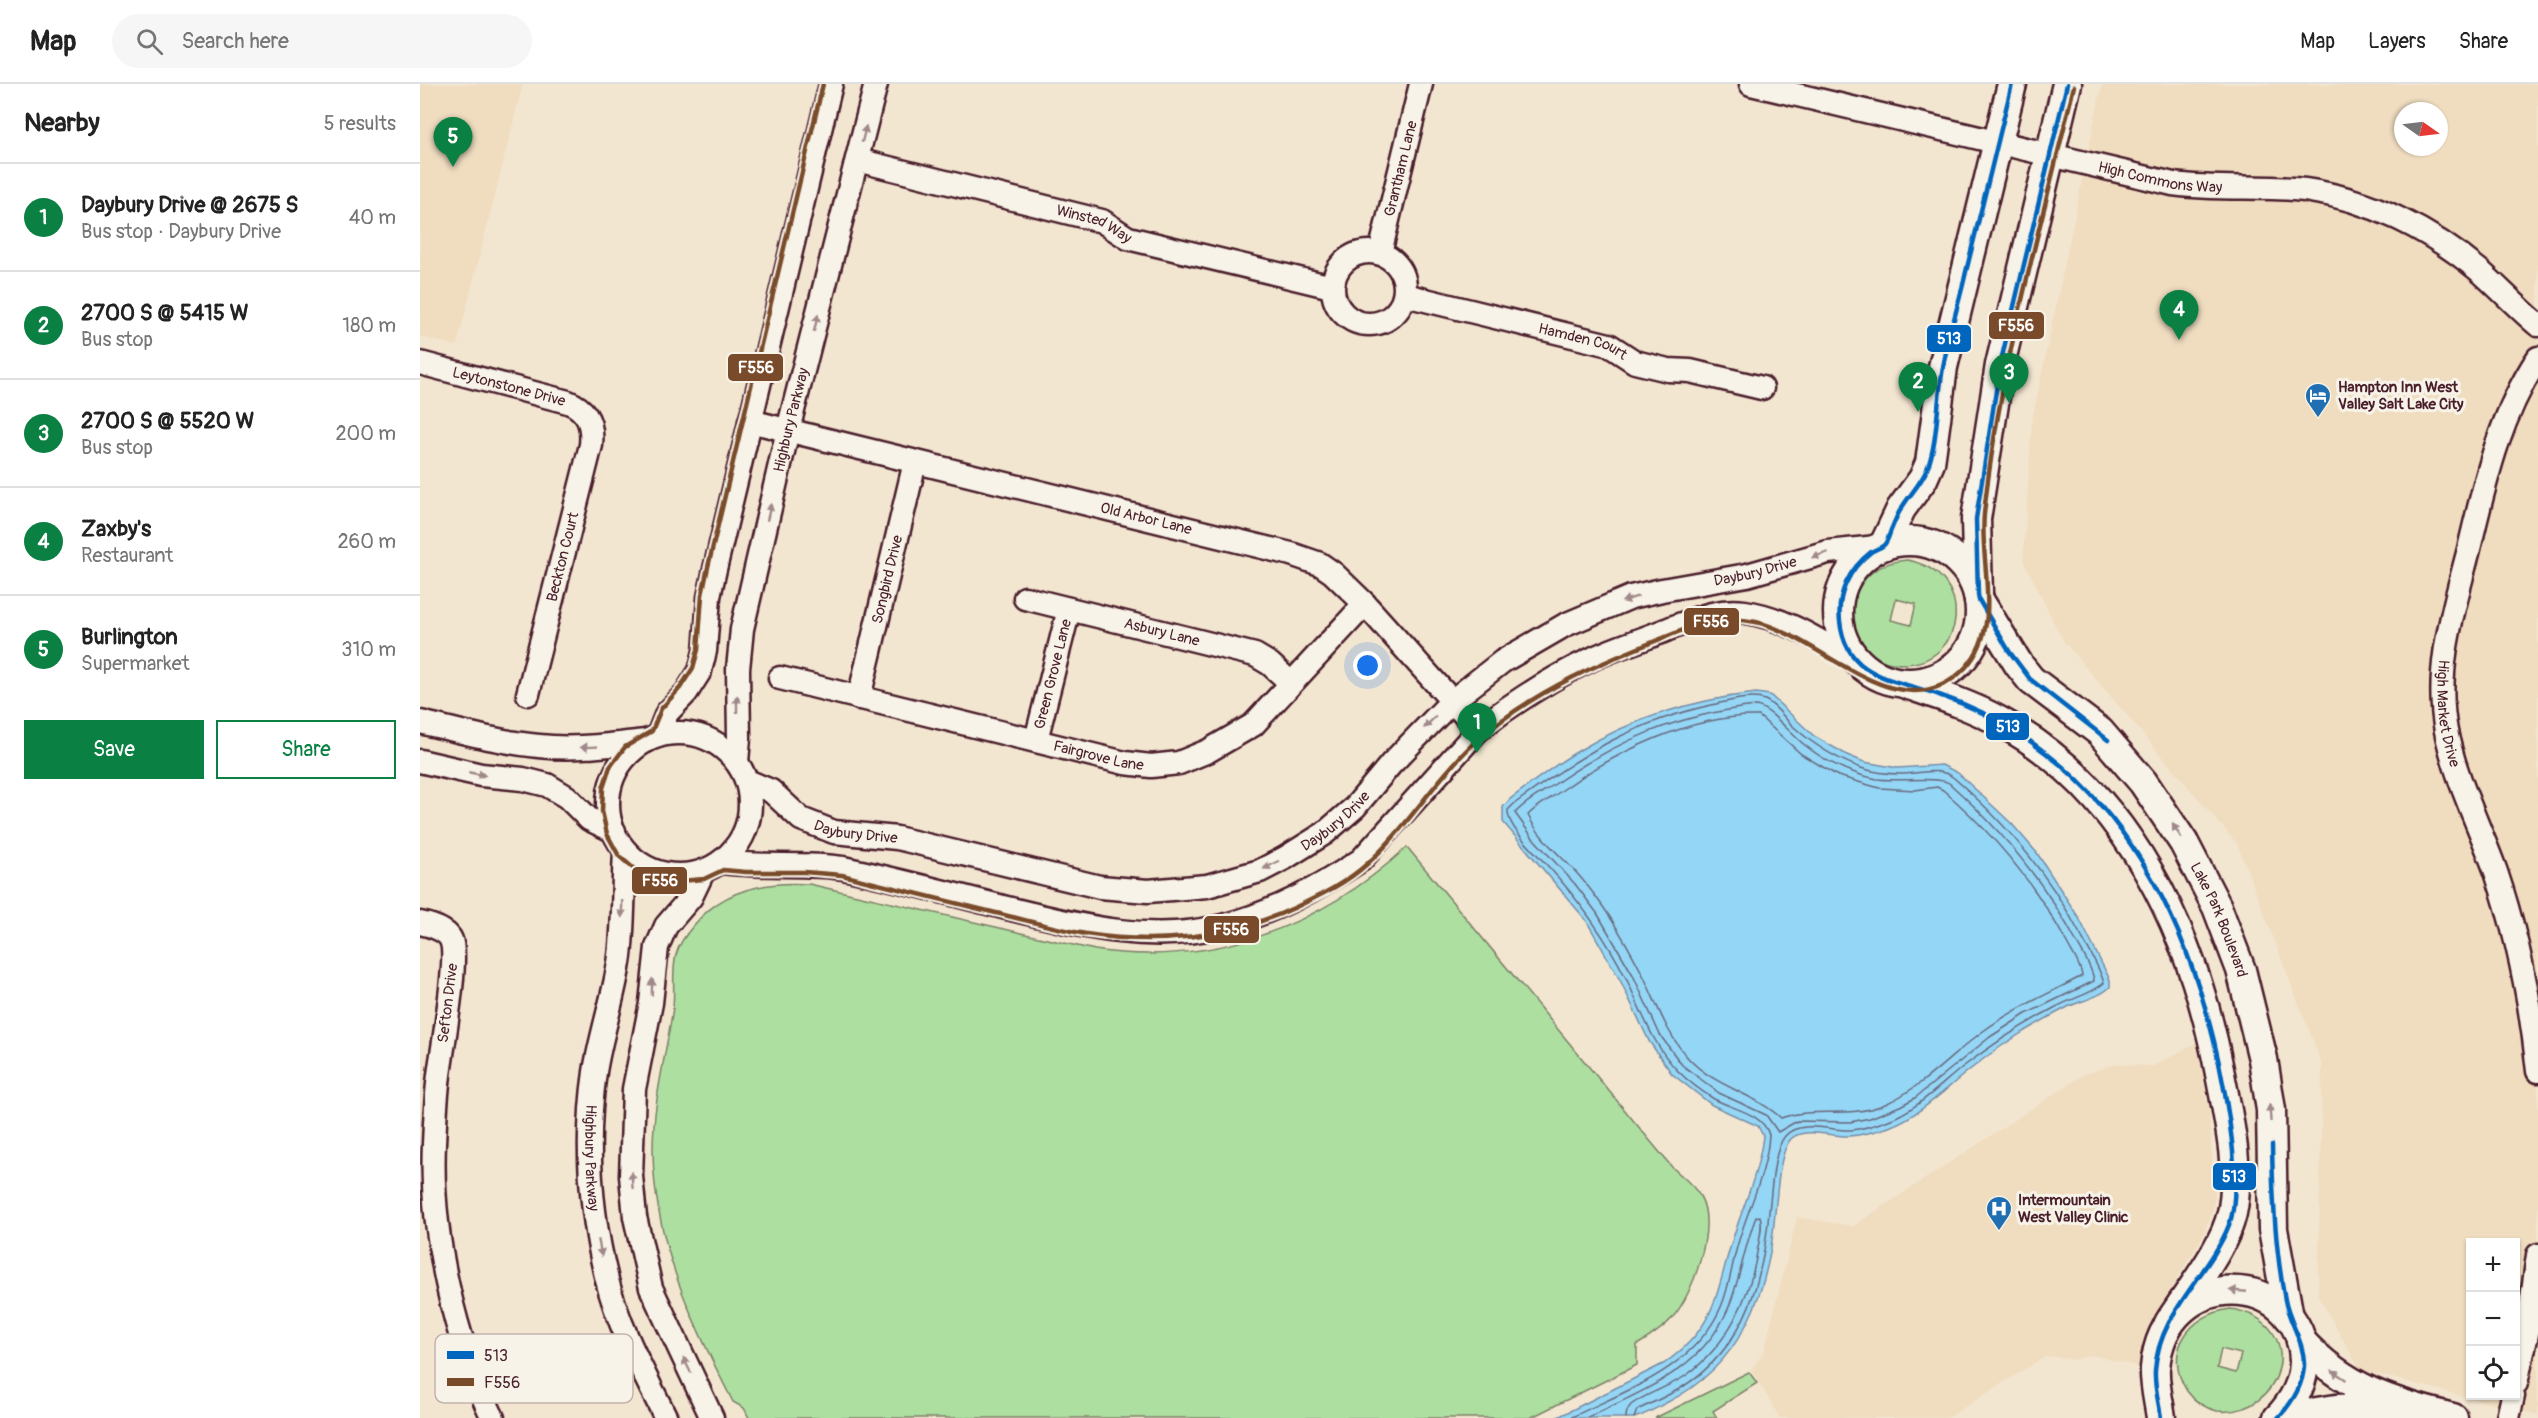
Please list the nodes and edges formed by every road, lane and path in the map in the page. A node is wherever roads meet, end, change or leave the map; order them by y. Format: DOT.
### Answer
graph roads {
  1 [pos="831,84"];
  2 [pos="876,84"];
  3 [pos="1421,84"];
  4 [pos="1750,84"];
  5 [pos="2012,84"];
  6 [pos="2067,84"];
  7 [pos="1997,144"];
  8 [pos="2050,156"];
  9 [pos="857,160"];
  10 [pos="1380,254"];
  11 [pos="1332,287"];
  12 [pos="1405,295"];
  13 [pos="2538,325"];
  14 [pos="2538,358"];
  15 [pos="420,363"];
  16 [pos="1762,388"];
  17 [pos="589,420"];
  18 [pos="750,421"];
  19 [pos="788,430"];
  20 [pos="915,462"];
  21 [pos="1881,546"];
  22 [pos="1979,597"];
  23 [pos="1024,598"];
  24 [pos="1365,604"];
  25 [pos="1069,609"];
  26 [pos="1864,667"];
  27 [pos="780,678"];
  28 [pos="1291,683"];
  29 [pos="1906,684"];
  30 [pos="528,694"];
  31 [pos="859,698"];
  32 [pos="1452,701"];
  33 [pos="420,722"];
  34 [pos="1478,730"];
  35 [pos="653,738"];
  36 [pos="1036,740"];
  37 [pos="420,761"];
  38 [pos="742,771"];
  39 [pos="614,831"];
  40 [pos="626,851"];
  41 [pos="712,867"];
  42 [pos="420,923"];
  43 [pos="2538,1071"];
  44 [pos="427,1181"];
  45 [pos="2538,1255"];
  46 [pos="2169,1323"];
  47 [pos="2295,1329"];
  48 [pos="462,1334"];
  49 [pos="627,1334"];
  50 [pos="633,1347"];
  51 [pos="2520,1364"];
  52 [pos="2156,1387"];
  53 [pos="2512,1400"];
  54 [pos="487,1403"];
  55 [pos="2411,1407"];
  56 [pos="493,1418"];
  57 [pos="666,1418"];
  58 [pos="712,1418"];
  59 [pos="2161,1418"];
  60 [pos="2183,1418"];
  61 [pos="2278,1418"];
  62 [pos="2453,1418"];
  63 [pos="2508,1418"];
  1 -- 18 [label="street"];
  9 -- 2 [label="street, Highbury Parkway, one-way"];
  3 -- 10 [label="street, Grantham Lane"];
  4 -- 7 [label="street, High Commons Way"];
  5 -- 7 [label="street"];
  6 -- 8 [label="street"];
  7 -- 8 [label="street, High Commons Way"];
  7 -- 21 [label="street"];
  8 -- 13 [label="street, High Commons Way"];
  8 -- 22 [label="street"];
  9 -- 11 [label="street, Winsted Way"];
  19 -- 9 [label="street, Highbury Parkway, one-way"];
  10 -- 11 [label="street"];
  10 -- 12 [label="street"];
  11 -- 12 [label="street"];
  12 -- 16 [label="street, Hamden Court"];
  14 -- 43 [label="street, High Market Drive"];
  15 -- 17 [label="street, Leytonstone Drive"];
  17 -- 30 [label="street, Beckton Court"];
  18 -- 19 [label="street, Old Arbor Lane"];
  18 -- 35 [label="street"];
  19 -- 20 [label="street, Old Arbor Lane"];
  38 -- 19 [label="street, Highbury Parkway, one-way"];
  20 -- 24 [label="street, Old Arbor Lane"];
  20 -- 31 [label="street, Songbird Drive"];
  21 -- 22 [label="street"];
  21 -- 26 [label="street"];
  21 -- 32 [label="street, Daybury Drive, one-way"];
  22 -- 29 [label="street"];
  47 -- 22 [label="street, Lake Park Boulevard, one-way"];
  23 -- 25 [label="street, Asbury Lane"];
  24 -- 28 [label="street, Fairgrove Lane"];
  24 -- 32 [label="street, Old Arbor Lane"];
  25 -- 28 [label="street, Asbury Lane"];
  25 -- 36 [label="street, Green Grove Lane"];
  26 -- 29 [label="street"];
  26 -- 34 [label="street"];
  27 -- 31 [label="street, Fairgrove Lane"];
  28 -- 36 [label="street, Fairgrove Lane"];
  29 -- 46 [label="street"];
  31 -- 36 [label="street, Fairgrove Lane"];
  32 -- 34 [label="street, Old Arbor Lane"];
  32 -- 38 [label="street, Daybury Drive, one-way"];
  35 -- 33 [label="street, one-way"];
  34 -- 41 [label="street"];
  35 -- 38 [label="street"];
  35 -- 39 [label="street"];
  37 -- 39 [label="street, one-way"];
  38 -- 41 [label="street"];
  39 -- 40 [label="street"];
  40 -- 41 [label="street"];
  40 -- 49 [label="street, Highbury Parkway, one-way"];
  58 -- 41 [label="street, one-way"];
  42 -- 44 [label="street, Sefton Drive"];
  44 -- 48 [label="street, Sefton Drive"];
  45 -- 51 [label="street"];
  47 -- 46 [label="street, one-way"];
  46 -- 52 [label="street"];
  55 -- 47 [label="street, one-way"];
  47 -- 61 [label="street, Lake Park Boulevard"];
  50 -- 57 [label="street, Highbury Parkway, one-way"];
  52 -- 59 [label="street"];
  52 -- 60 [label="street"];
  53 -- 63 [label="street"];
  54 -- 56 [label="street, Sefton Drive"];
  55 -- 61 [label="street"];
  55 -- 62 [label="street"];
}
